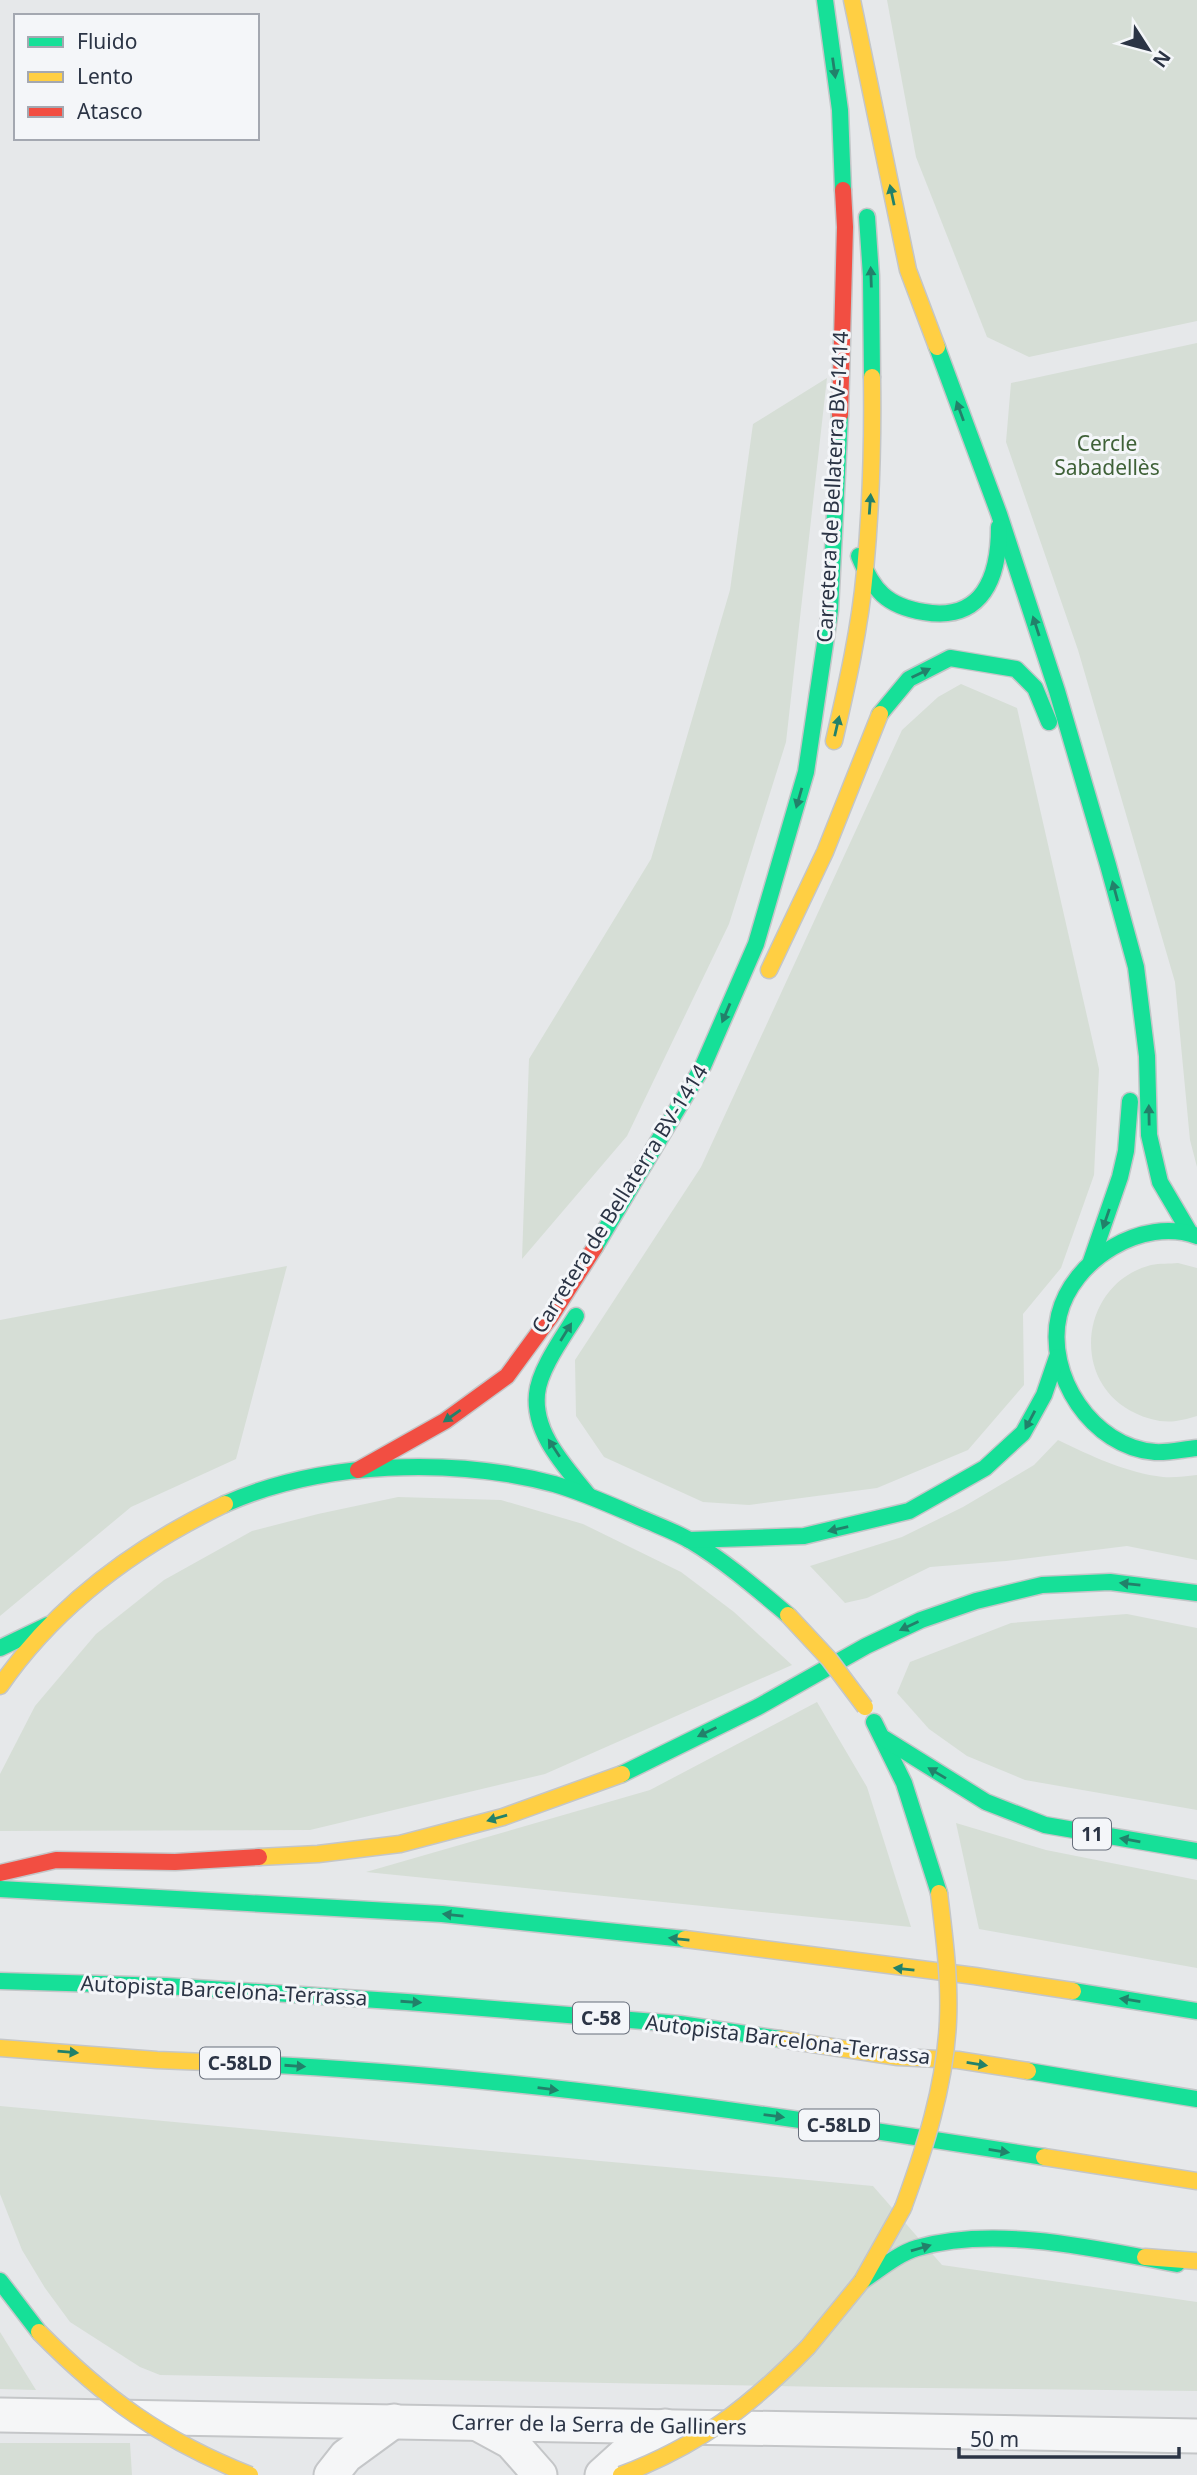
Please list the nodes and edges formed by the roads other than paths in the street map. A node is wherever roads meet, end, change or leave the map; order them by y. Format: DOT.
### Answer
graph roads {
  1 [pos="825,0"];
  2 [pos="845,0"];
  3 [pos="852,0"];
  4 [pos="852,81"];
  5 [pos="841,143"];
  6 [pos="865,200"];
  7 [pos="856,438"];
  8 [pos="999,514"];
  9 [pos="850,524"];
  10 [pos="865,573"];
  11 [pos="830,760"];
  12 [pos="1072,799"];
  13 [pos="801,866"];
  14 [pos="1131,1086"];
  15 [pos="1194,1234"];
  16 [pos="1091,1261"];
  17 [pos="582,1307"];
  18 [pos="1057,1357"];
  19 [pos="1197,1448"];
  20 [pos="358,1470"];
  21 [pos="588,1495"];
  22 [pos="689,1540"];
  23 [pos="1197,1594"];
  24 [pos="48,1625"];
  25 [pos="0,1648"];
  26 [pos="0,1686"];
  27 [pos="885,1739"];
  28 [pos="1197,1851"];
  29 [pos="0,1873"];
  30 [pos="0,1889"];
  31 [pos="0,1981"];
  32 [pos="1197,2011"];
  33 [pos="0,2048"];
  34 [pos="1197,2099"];
  35 [pos="1197,2181"];
  36 [pos="1145,2258"];
  37 [pos="1197,2261"];
  38 [pos="1197,2267"];
  39 [pos="0,2281"];
  40 [pos="862,2281"];
  41 [pos="0,2416"];
  42 [pos="190,2418"];
  43 [pos="394,2421"];
  44 [pos="474,2422"];
  45 [pos="665,2426"];
  46 [pos="1197,2435"];
  47 [pos="250,2475"];
  48 [pos="268,2475"];
  49 [pos="331,2475"];
  50 [pos="540,2475"];
  51 [pos="601,2475"];
  52 [pos="621,2475"];
  1 -- 5 [label="main road, Carretera de Bellaterra BV-1414, one-way"];
  2 -- 4 [label="main road"];
  8 -- 3 [label="main road, Carretera de Bellaterra BV-1414, one-way"];
  5 -- 7 [label="main road, Carretera de Bellaterra BV-1414"];
  5 -- 20 [label="main road, Carretera de Bellaterra BV-1414, one-way"];
  10 -- 6 [label="main road, Carretera de Bellaterra BV-1414, one-way"];
  8 -- 10 [label="main road, Carretera de Bellaterra BV-1414"];
  15 -- 8 [label="main road, Carretera de Bellaterra BV-1414, one-way"];
  9 -- 10 [label="main road, Carretera de Bellaterra BV-1414"];
  11 -- 10 [label="main road, Carretera de Bellaterra BV-1414, one-way"];
  13 -- 12 [label="main road, one-way"];
  14 -- 16 [label="main road, one-way"];
  15 -- 16 [label="main road"];
  16 -- 18 [label="main road"];
  21 -- 17 [label="main road, Carretera de Bellaterra BV-1414, one-way"];
  18 -- 19 [label="main road"];
  18 -- 22 [label="main road, one-way"];
  20 -- 21 [label="main road"];
  20 -- 24 [label="main road"];
  21 -- 22 [label="main road"];
  22 -- 27 [label="main road, bridge"];
  23 -- 29 [label="main road, one-way"];
  24 -- 25 [label="main road"];
  24 -- 26 [label="main road"];
  28 -- 27 [label="main road, 11, one-way"];
  27 -- 40 [label="main road, bridge"];
  32 -- 30 [label="main road, one-way"];
  31 -- 34 [label="main road, Autopista Barcelona-Terrassa / C-58, one-way"];
  33 -- 35 [label="main road, C-58LD, one-way"];
  36 -- 37 [label="main road"];
  36 -- 38 [label="main road"];
  40 -- 36 [label="main road, one-way"];
  39 -- 47 [label="main road, bridge"];
  40 -- 52 [label="main road, bridge"];
  41 -- 42 [label="street, Carrer de la Serra de Galliners"];
  42 -- 43 [label="street, Carrer de la Serra de Galliners"];
  42 -- 48 [label="street"];
  43 -- 44 [label="street, Carrer de la Serra de Galliners"];
  43 -- 49 [label="street"];
  44 -- 45 [label="street, Carrer de la Serra de Galliners"];
  44 -- 50 [label="street"];
  45 -- 46 [label="street, Carrer de la Serra de Galliners"];
  45 -- 51 [label="street"];
}
